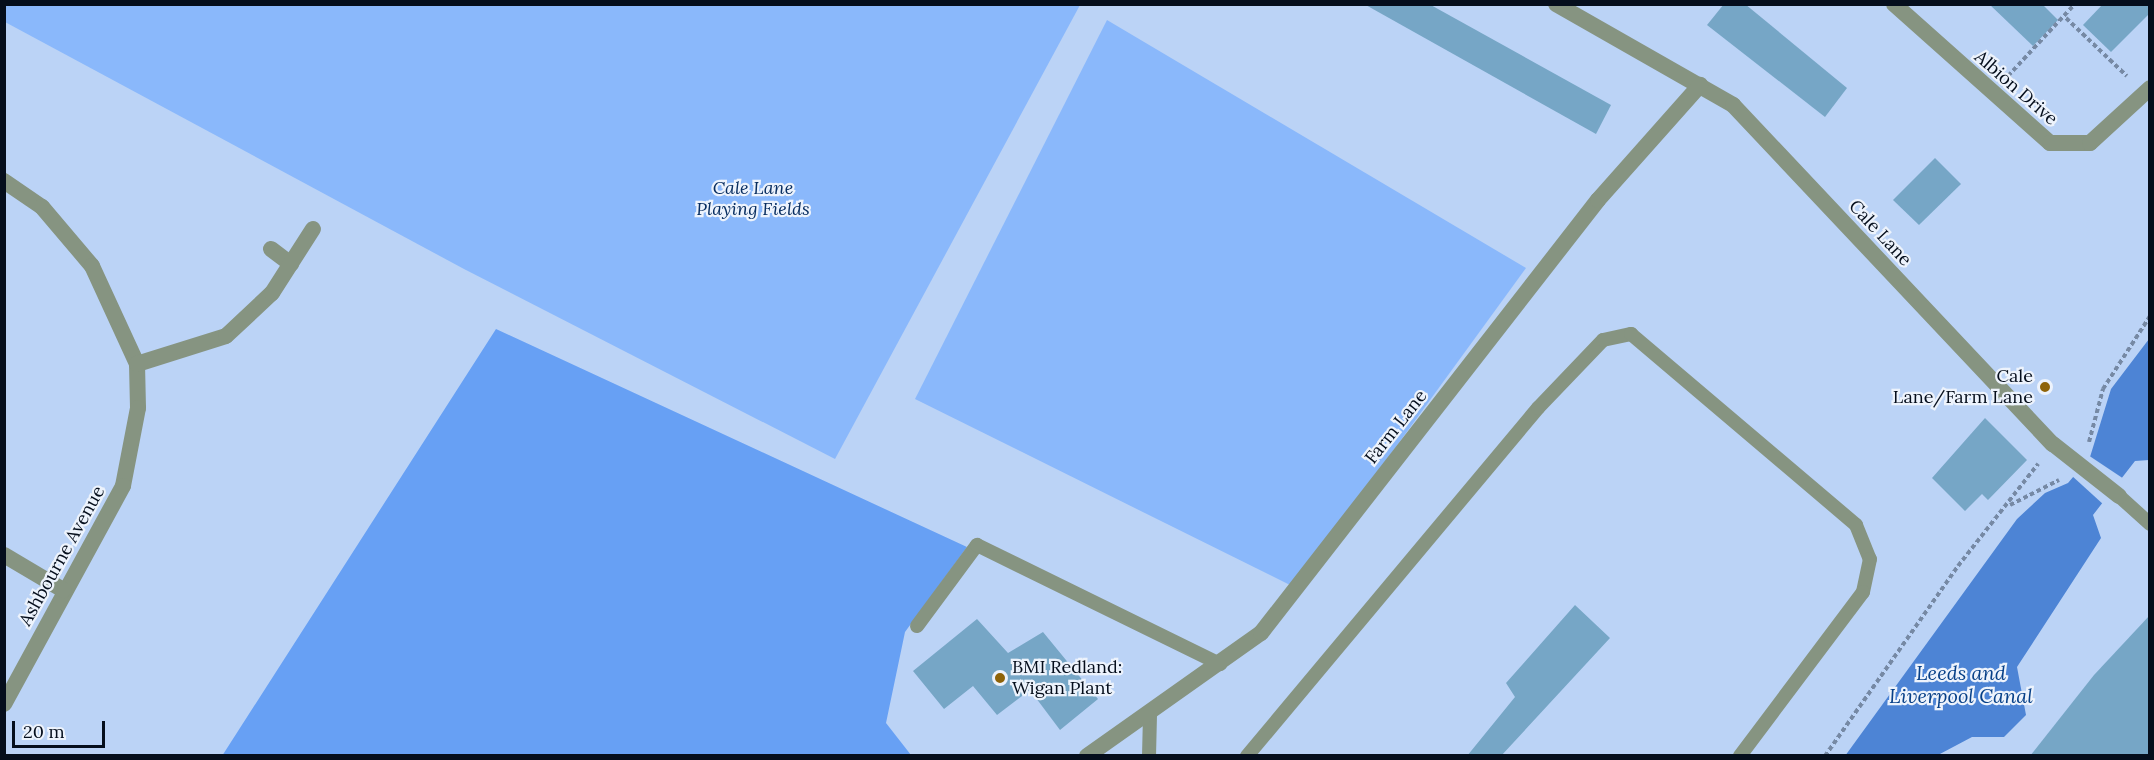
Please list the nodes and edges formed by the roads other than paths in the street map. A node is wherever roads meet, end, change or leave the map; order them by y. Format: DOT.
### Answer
graph roads {
  1 [pos="1556,4"];
  2 [pos="1894,4"];
  3 [pos="1700,85"];
  4 [pos="2150,88"];
  5 [pos="4,181"];
  6 [pos="313,229"];
  7 [pos="271,249"];
  8 [pos="291,264"];
  9 [pos="137,364"];
  10 [pos="2119,496"];
  11 [pos="2150,524"];
  12 [pos="4,555"];
  13 [pos="63,590"];
  14 [pos="917,626"];
  15 [pos="1220,664"];
  16 [pos="4,704"];
  17 [pos="1150,715"];
  18 [pos="1087,756"];
  19 [pos="1149,756"];
  20 [pos="1247,756"];
  21 [pos="1740,756"];
  1 -- 3 [label="street, Cale Lane"];
  2 -- 4 [label="street, Albion Drive"];
  3 -- 10 [label="street, Cale Lane"];
  3 -- 15 [label="street, Farm Lane"];
  5 -- 9 [label="street, Ashbourne Avenue"];
  6 -- 8 [label="street"];
  7 -- 8 [label="street"];
  8 -- 9 [label="street"];
  9 -- 13 [label="street, Ashbourne Avenue"];
  10 -- 11 [label="lane, Cale Lane"];
  12 -- 13 [label="street"];
  13 -- 16 [label="street, Ashbourne Avenue"];
  14 -- 15 [label="lane"];
  15 -- 17 [label="street, Farm Lane"];
  17 -- 18 [label="street, Farm Lane"];
  17 -- 19 [label="lane"];
  20 -- 21 [label="lane"];
}
